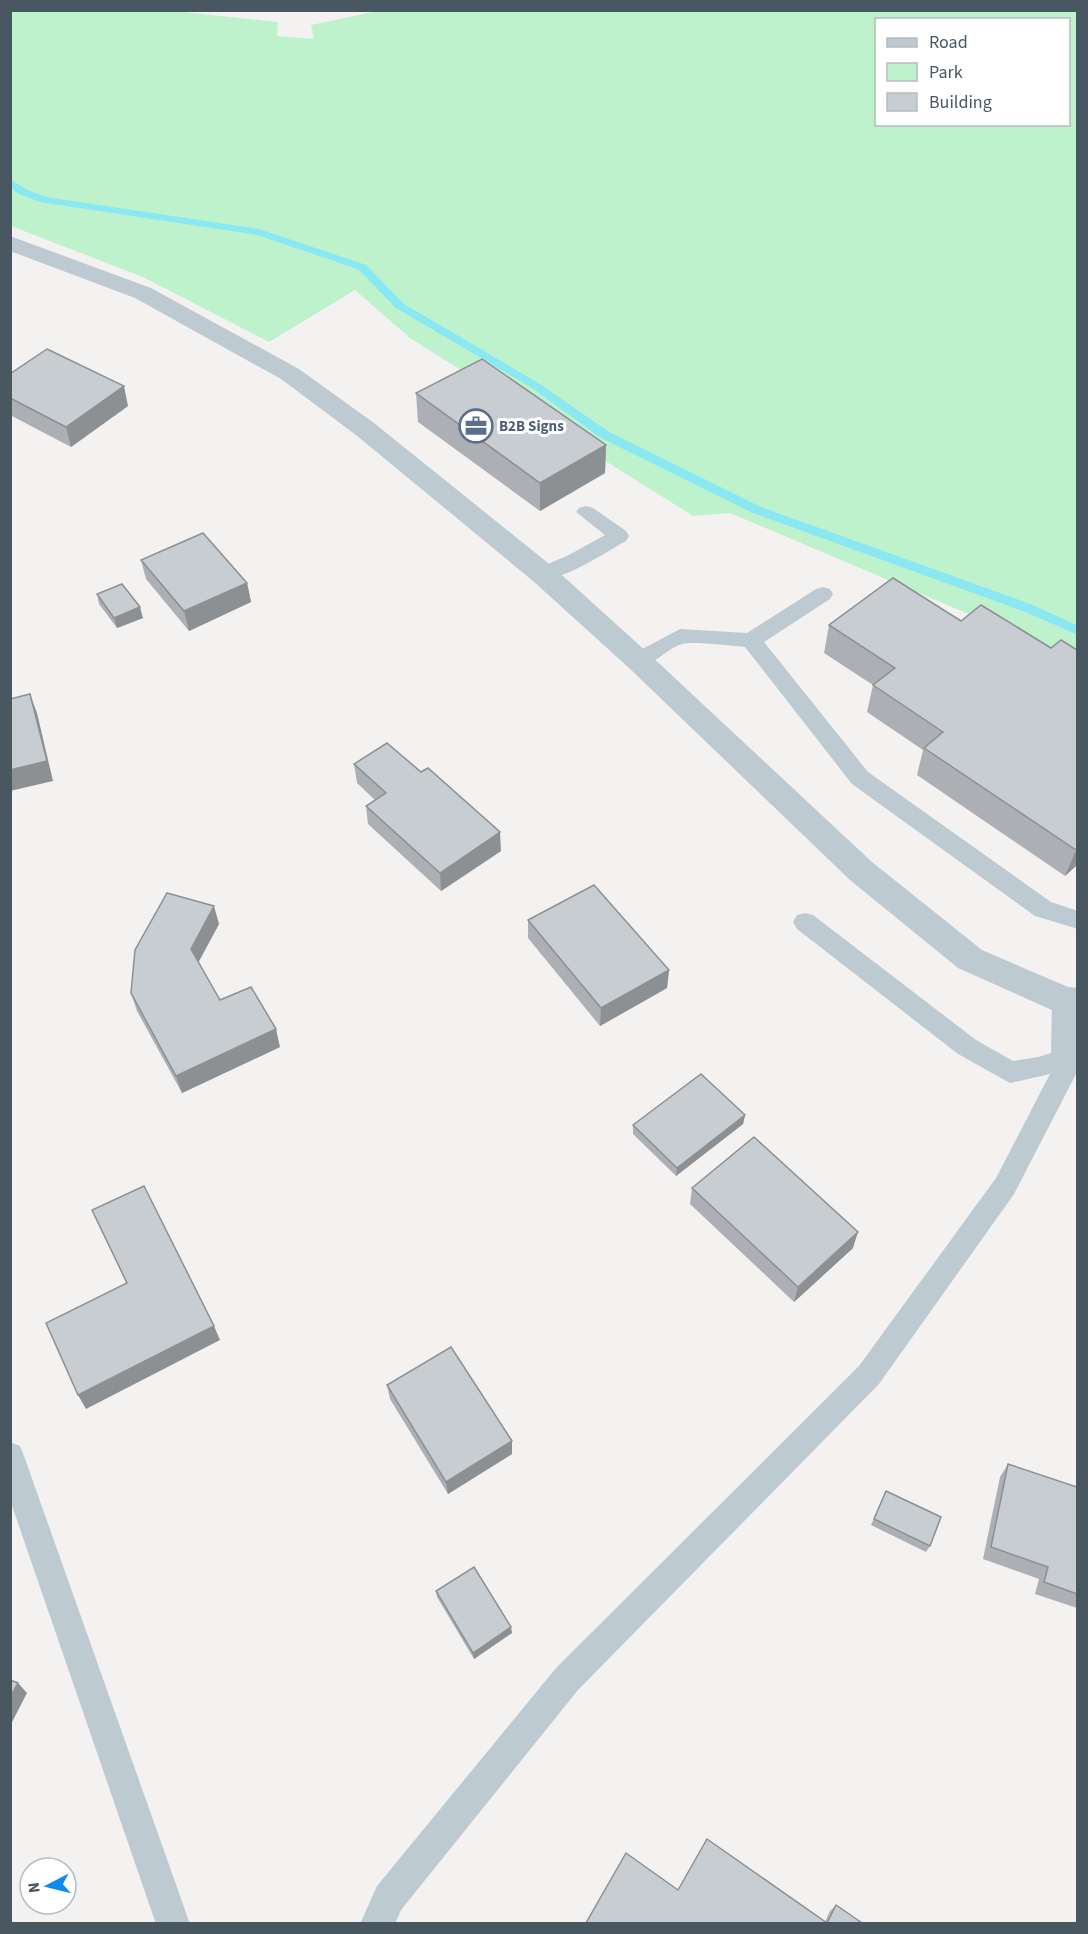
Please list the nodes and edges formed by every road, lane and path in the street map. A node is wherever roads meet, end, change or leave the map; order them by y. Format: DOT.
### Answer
graph roads {
  1 [pos="10,243"];
  2 [pos="586,512"];
  3 [pos="543,574"];
  4 [pos="823,594"];
  5 [pos="751,640"];
  6 [pos="638,660"];
  7 [pos="1077,920"];
  8 [pos="805,922"];
  9 [pos="1071,1001"];
  10 [pos="1063,1059"];
  11 [pos="10,1456"];
  12 [pos="173,1923"];
  13 [pos="377,1923"];
  1 -- 3 [label="street"];
  2 -- 3 [label="lane"];
  3 -- 6 [label="street"];
  4 -- 5 [label="lane"];
  5 -- 6 [label="lane"];
  5 -- 7 [label="lane"];
  6 -- 9 [label="street"];
  8 -- 10 [label="lane"];
  9 -- 10 [label="lane"];
  10 -- 13 [label="lane"];
  11 -- 12 [label="lane"];
}
